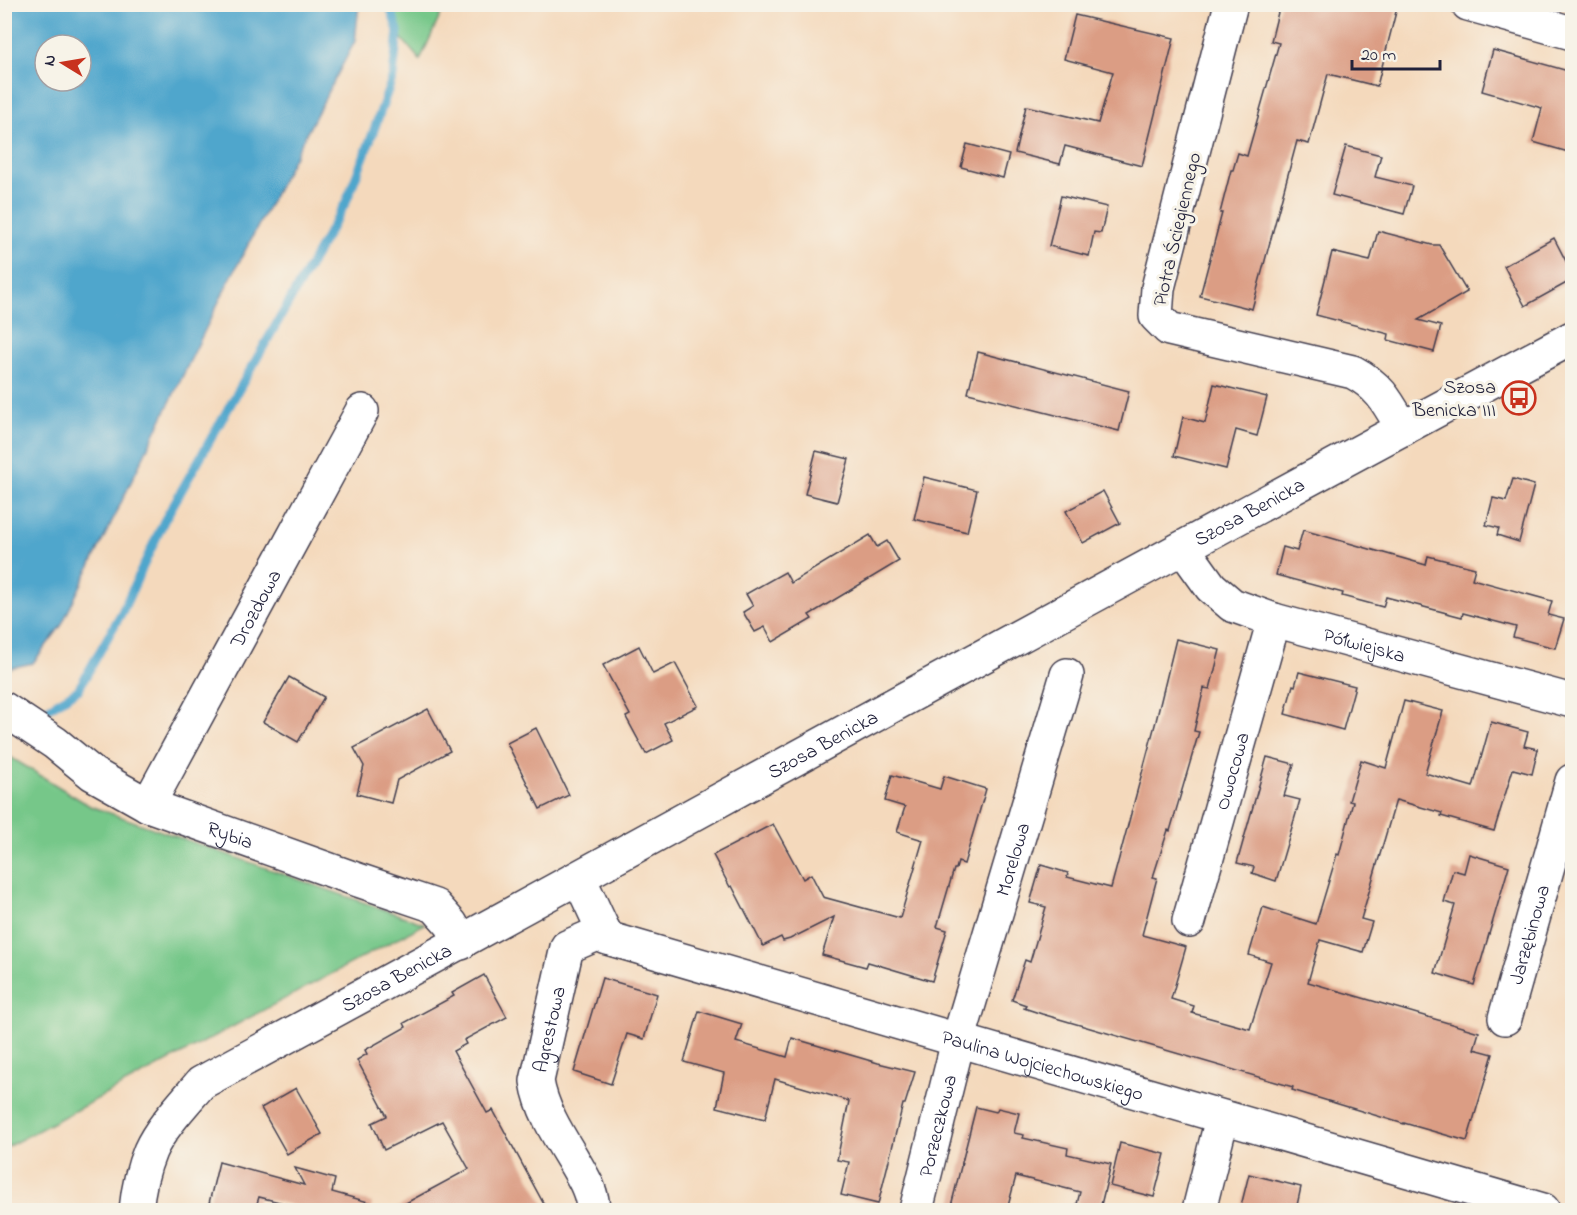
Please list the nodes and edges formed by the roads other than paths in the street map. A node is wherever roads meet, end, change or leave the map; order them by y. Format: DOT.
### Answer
graph roads {
  1 [pos="1231,4"];
  2 [pos="1468,4"];
  3 [pos="1572,33"];
  4 [pos="1572,338"];
  5 [pos="362,411"];
  6 [pos="1403,429"];
  7 [pos="1183,548"];
  8 [pos="1274,620"];
  9 [pos="1066,675"];
  10 [pos="1572,701"];
  11 [pos="4,709"];
  12 [pos="1572,781"];
  13 [pos="148,805"];
  14 [pos="579,878"];
  15 [pos="1189,921"];
  16 [pos="604,931"];
  17 [pos="461,943"];
  18 [pos="1505,1018"];
  19 [pos="958,1041"];
  20 [pos="1222,1118"];
  21 [pos="1499,1204"];
  22 [pos="136,1210"];
  23 [pos="593,1210"];
  24 [pos="916,1210"];
  25 [pos="1199,1210"];
  26 [pos="1543,1210"];
  1 -- 6 [label="street, Piotra Ściegiennego"];
  2 -- 3 [label="street"];
  4 -- 6 [label="street, Szosa Benicka"];
  5 -- 13 [label="street, Drozdowa"];
  6 -- 7 [label="street, Szosa Benicka"];
  7 -- 8 [label="street, Półwiejska"];
  7 -- 14 [label="street, Szosa Benicka"];
  8 -- 10 [label="street, Półwiejska"];
  8 -- 15 [label="street, Owocowa"];
  9 -- 19 [label="street, Morelowa"];
  11 -- 13 [label="street, Rybia"];
  12 -- 18 [label="street, Jarzębinowa"];
  13 -- 17 [label="street, Rybia"];
  14 -- 16 [label="street"];
  14 -- 17 [label="street, Szosa Benicka"];
  16 -- 19 [label="street, Paulina Wojciechowskiego"];
  16 -- 23 [label="street, Agrestowa"];
  17 -- 22 [label="street, Szosa Benicka"];
  19 -- 20 [label="street, Paulina Wojciechowskiego"];
  19 -- 24 [label="street, Porzeczkowa"];
  20 -- 21 [label="street, Paulina Wojciechowskiego"];
  20 -- 25 [label="street"];
  21 -- 26 [label="street, Paulina Wojciechowskiego"];
}
